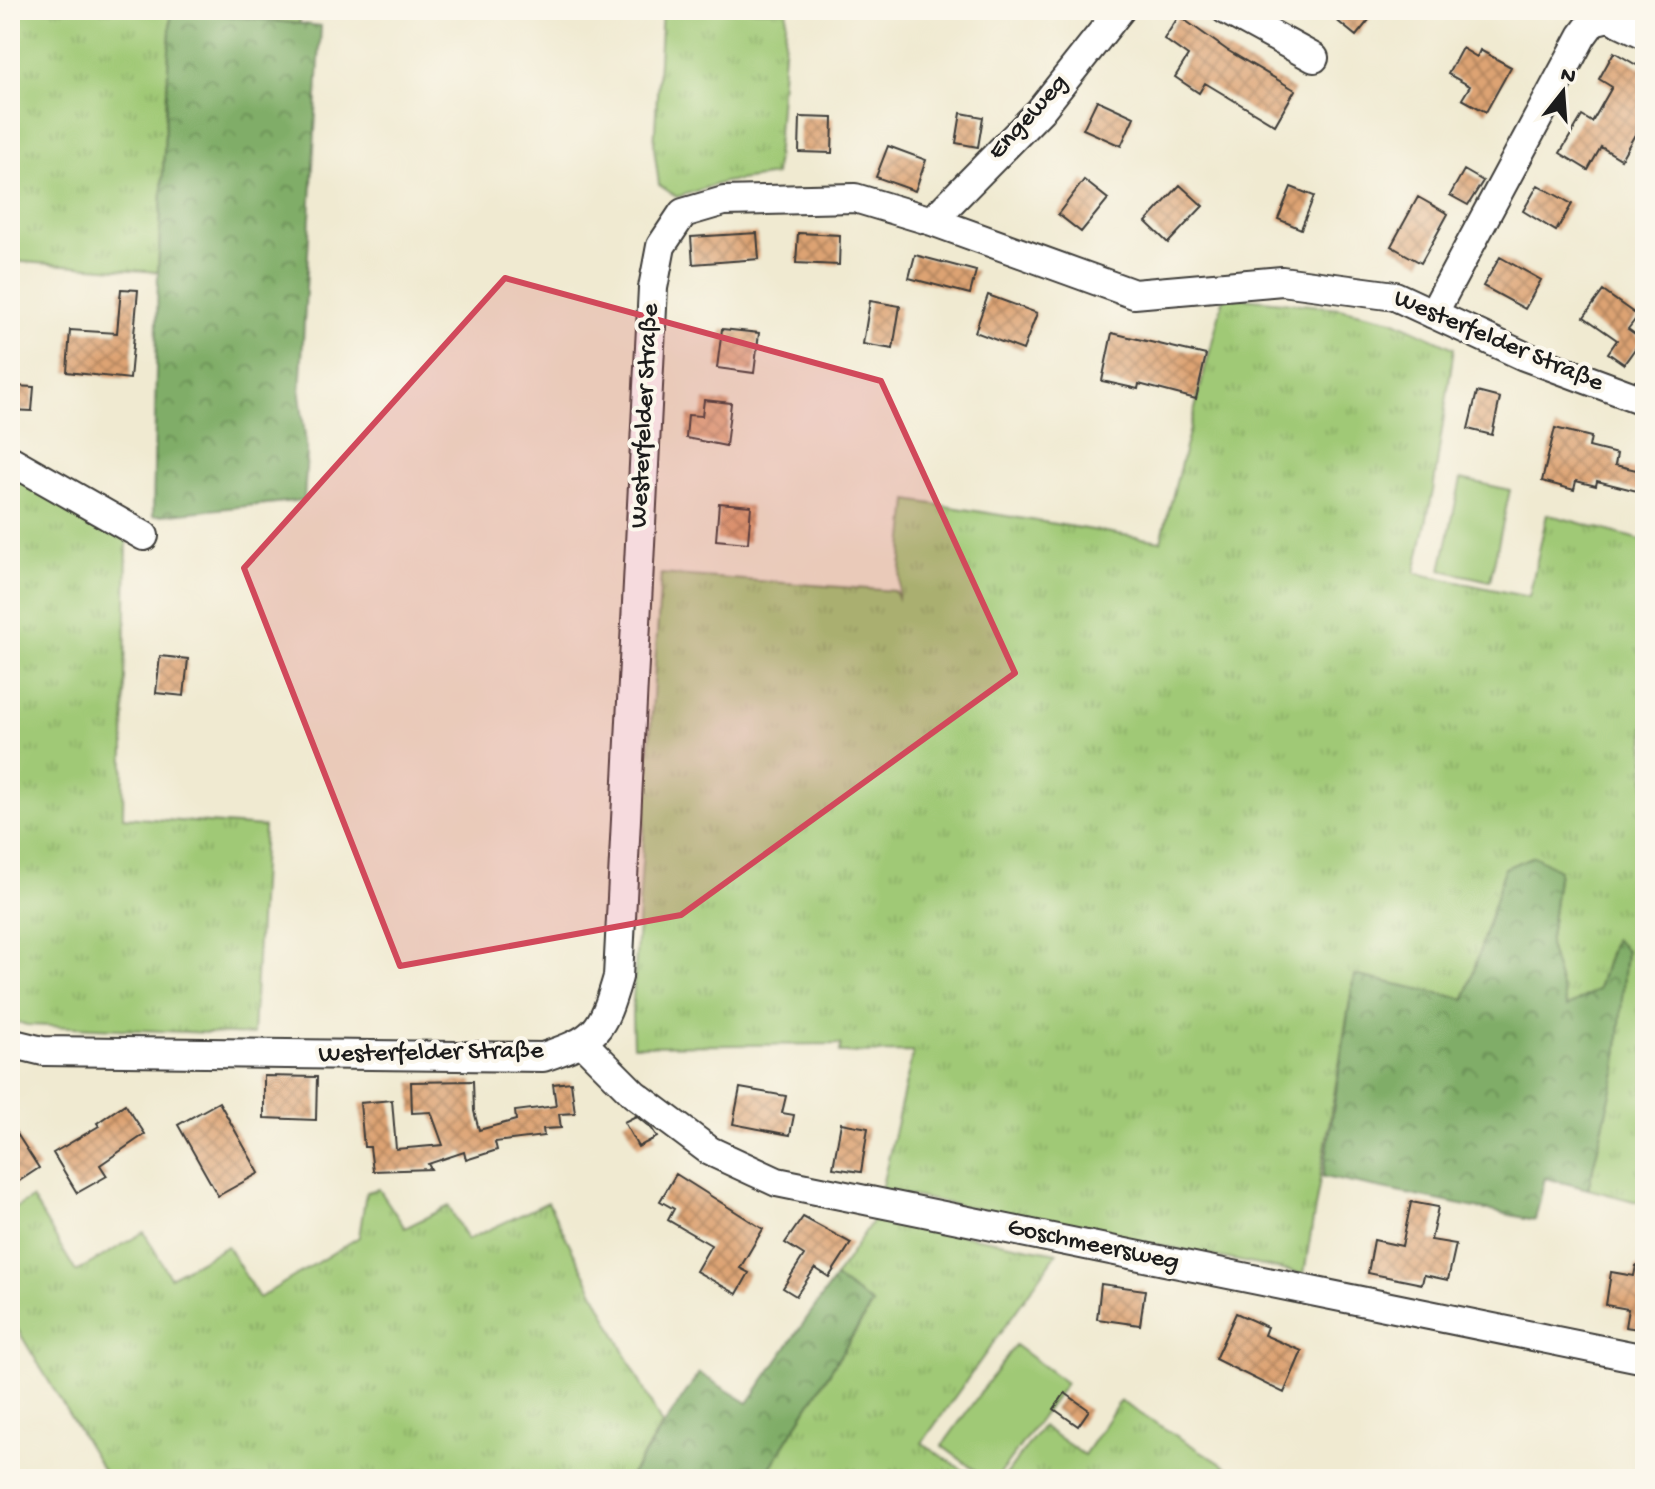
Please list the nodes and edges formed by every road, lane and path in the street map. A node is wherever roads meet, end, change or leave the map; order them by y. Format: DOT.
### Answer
graph roads {
  1 [pos="1120,10"];
  2 [pos="1226,10"];
  3 [pos="1645,34"];
  4 [pos="1314,58"];
  5 [pos="932,221"];
  6 [pos="1433,314"];
  7 [pos="1645,401"];
  8 [pos="10,460"];
  9 [pos="144,536"];
  10 [pos="10,1043"];
  11 [pos="583,1043"];
  12 [pos="1645,1359"];
  1 -- 5 [label="street, Engeweg"];
  2 -- 4 [label="street"];
  3 -- 6 [label="street"];
  5 -- 6 [label="street, Westerfelder Straße"];
  5 -- 11 [label="street, Westerfelder Straße"];
  6 -- 7 [label="street, Westerfelder Straße"];
  8 -- 9 [label="street"];
  10 -- 11 [label="street, Westerfelder Straße"];
  11 -- 12 [label="street, Goschmeersweg"];
}
